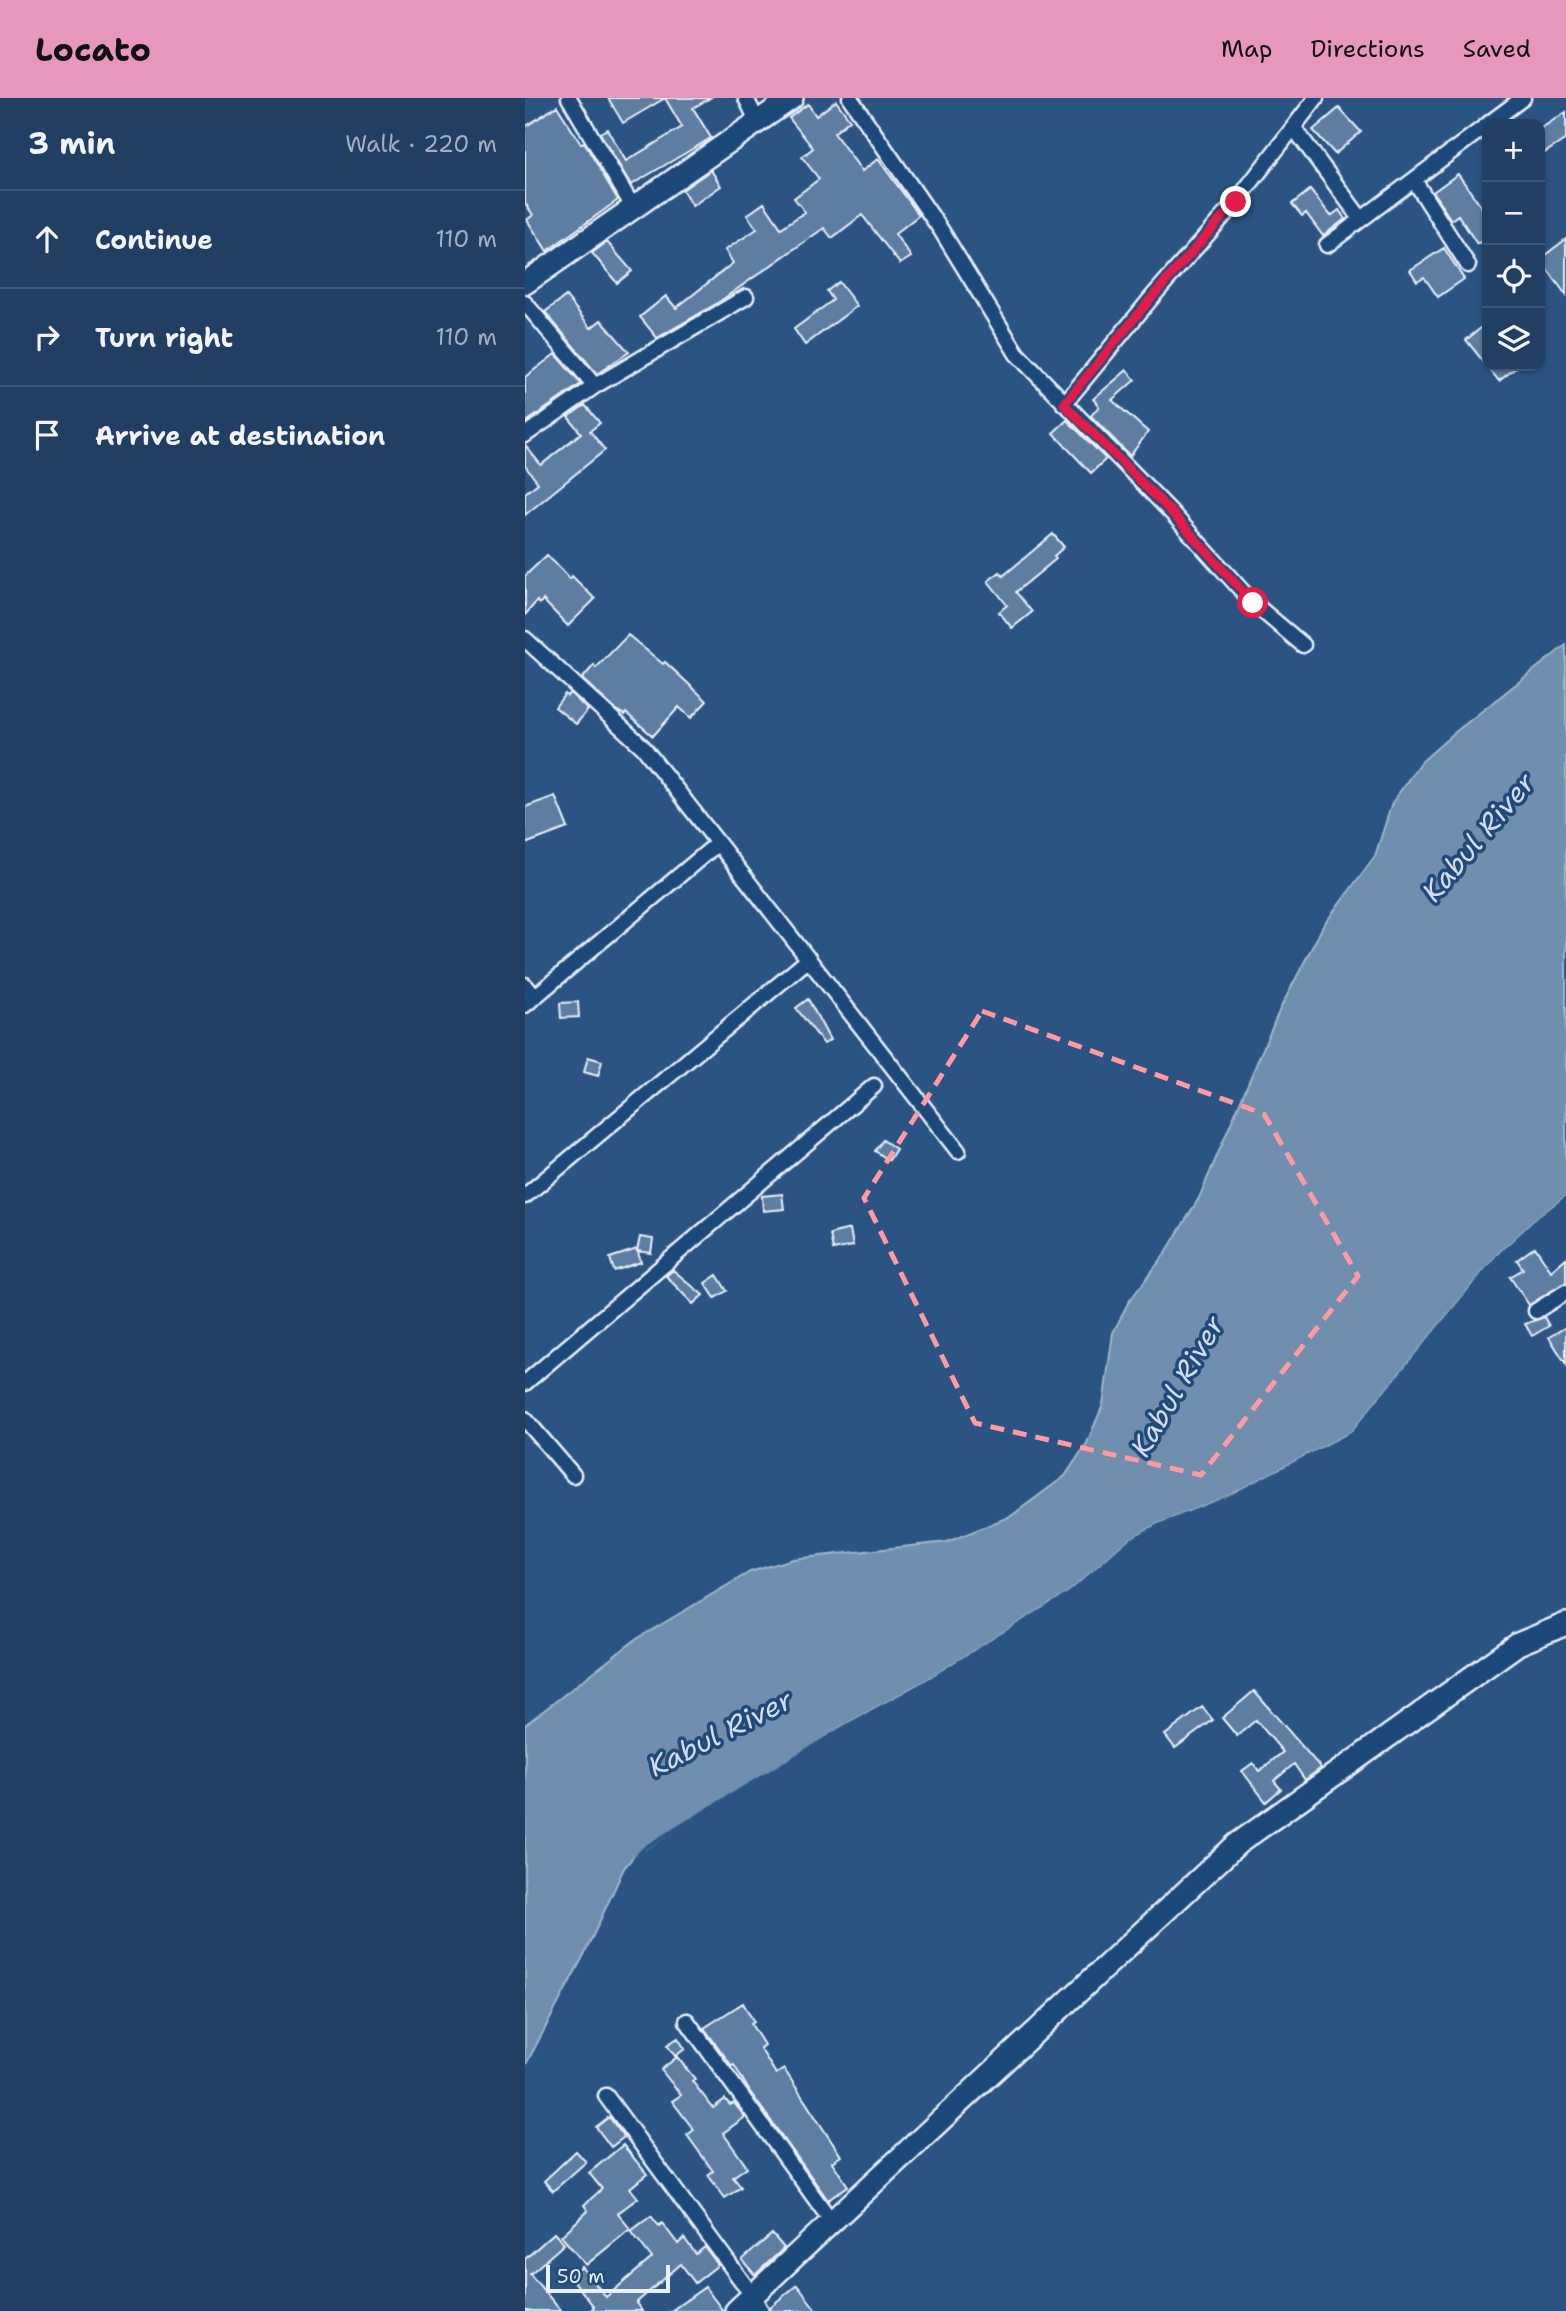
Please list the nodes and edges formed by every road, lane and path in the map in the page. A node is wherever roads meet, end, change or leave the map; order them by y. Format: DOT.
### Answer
graph roads {
  1 [pos="569,98"];
  2 [pos="746,98"];
  3 [pos="792,98"];
  4 [pos="850,98"];
  5 [pos="1316,98"];
  6 [pos="1523,98"];
  7 [pos="1495,119"];
  8 [pos="757,121"];
  9 [pos="1294,128"];
  10 [pos="1482,129"];
  11 [pos="1414,180"];
  12 [pos="633,207"];
  13 [pos="1361,219"];
  14 [pos="1327,245"];
  15 [pos="1468,265"];
  16 [pos="525,283"];
  17 [pos="746,297"];
  18 [pos="525,303"];
  19 [pos="595,386"];
  20 [pos="1064,404"];
  21 [pos="525,435"];
  22 [pos="525,639"];
  23 [pos="1303,645"];
  24 [pos="718,843"];
  25 [pos="809,959"];
  26 [pos="525,985"];
  27 [pos="530,1001"];
  28 [pos="874,1086"];
  29 [pos="958,1151"];
  30 [pos="525,1196"];
  31 [pos="1566,1292"];
  32 [pos="1536,1311"];
  33 [pos="525,1383"];
  34 [pos="525,1419"];
  35 [pos="573,1475"];
  36 [pos="1566,1624"];
  37 [pos="687,2021"];
  38 [pos="607,2096"];
  39 [pos="832,2222"];
  40 [pos="757,2303"];
  41 [pos="736,2311"];
  1 -- 12 [label="street"];
  2 -- 8 [label="street"];
  3 -- 8 [label="street"];
  4 -- 20 [label="street"];
  5 -- 9 [label="street"];
  6 -- 7 [label="street"];
  8 -- 12 [label="street"];
  9 -- 13 [label="street"];
  9 -- 20 [label="street"];
  10 -- 11 [label="street"];
  11 -- 13 [label="street"];
  11 -- 15 [label="street"];
  12 -- 16 [label="street"];
  13 -- 14 [label="street"];
  17 -- 19 [label="street"];
  18 -- 19 [label="street"];
  19 -- 21 [label="street"];
  20 -- 23 [label="street"];
  22 -- 24 [label="street"];
  24 -- 25 [label="street"];
  24 -- 27 [label="street"];
  25 -- 29 [label="street"];
  25 -- 30 [label="street"];
  26 -- 27 [label="street"];
  28 -- 33 [label="street"];
  31 -- 32 [label="street"];
  34 -- 35 [label="street"];
  36 -- 39 [label="street"];
  37 -- 39 [label="street"];
  38 -- 40 [label="street"];
  39 -- 40 [label="street"];
  40 -- 41 [label="street"];
}
